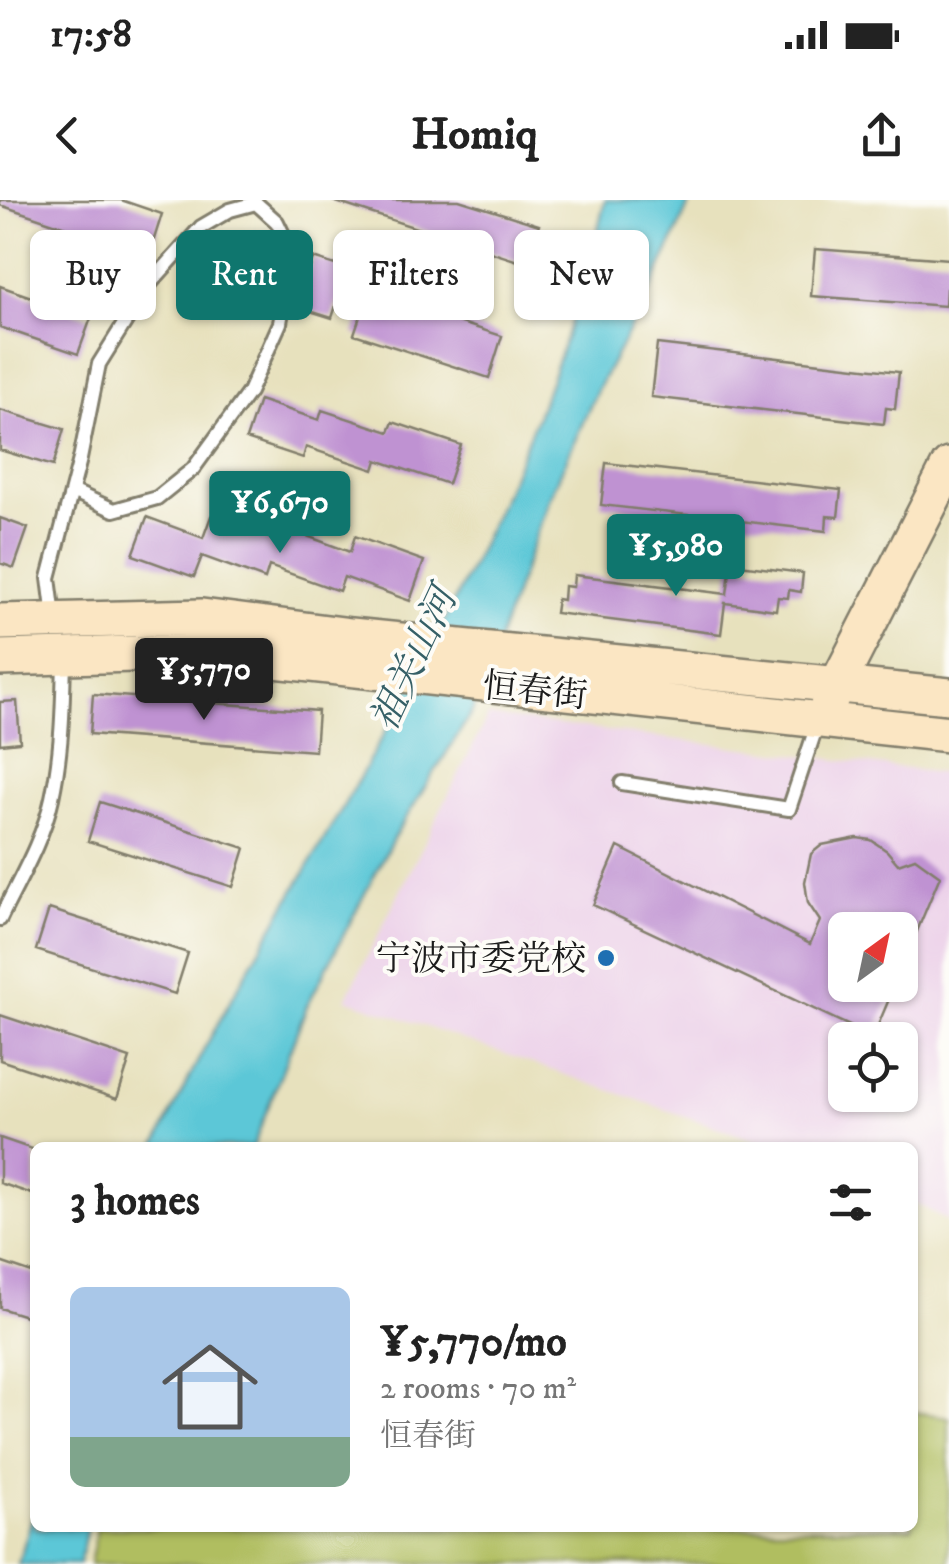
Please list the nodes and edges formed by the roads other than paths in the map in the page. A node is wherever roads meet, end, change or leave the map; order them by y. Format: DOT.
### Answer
graph roads {
  1 [pos="254,201"];
  2 [pos="949,466"];
  3 [pos="72,491"];
  4 [pos="55,621"];
  5 [pos="0,622"];
  6 [pos="346,652"];
  7 [pos="64,656"];
  8 [pos="0,658"];
  9 [pos="837,684"];
  10 [pos="949,696"];
  11 [pos="819,720"];
  12 [pos="949,734"];
  13 [pos="622,782"];
  14 [pos="0,919"];
  1 -- 3 [label="lane"];
  1 -- 3 [label="lane"];
  2 -- 9 [label="main road"];
  3 -- 4 [label="lane"];
  4 -- 5 [label="main road, 恒春街"];
  4 -- 6 [label="main road, 恒春街"];
  6 -- 7 [label="main road, 恒春街"];
  6 -- 9 [label="main road, 恒春街"];
  6 -- 11 [label="main road, 恒春街"];
  7 -- 8 [label="main road, 恒春街"];
  7 -- 14 [label="lane"];
  9 -- 10 [label="main road, 恒春街"];
  9 -- 11 [label="main road"];
  11 -- 12 [label="main road, 恒春街"];
  11 -- 13 [label="lane"];
}
